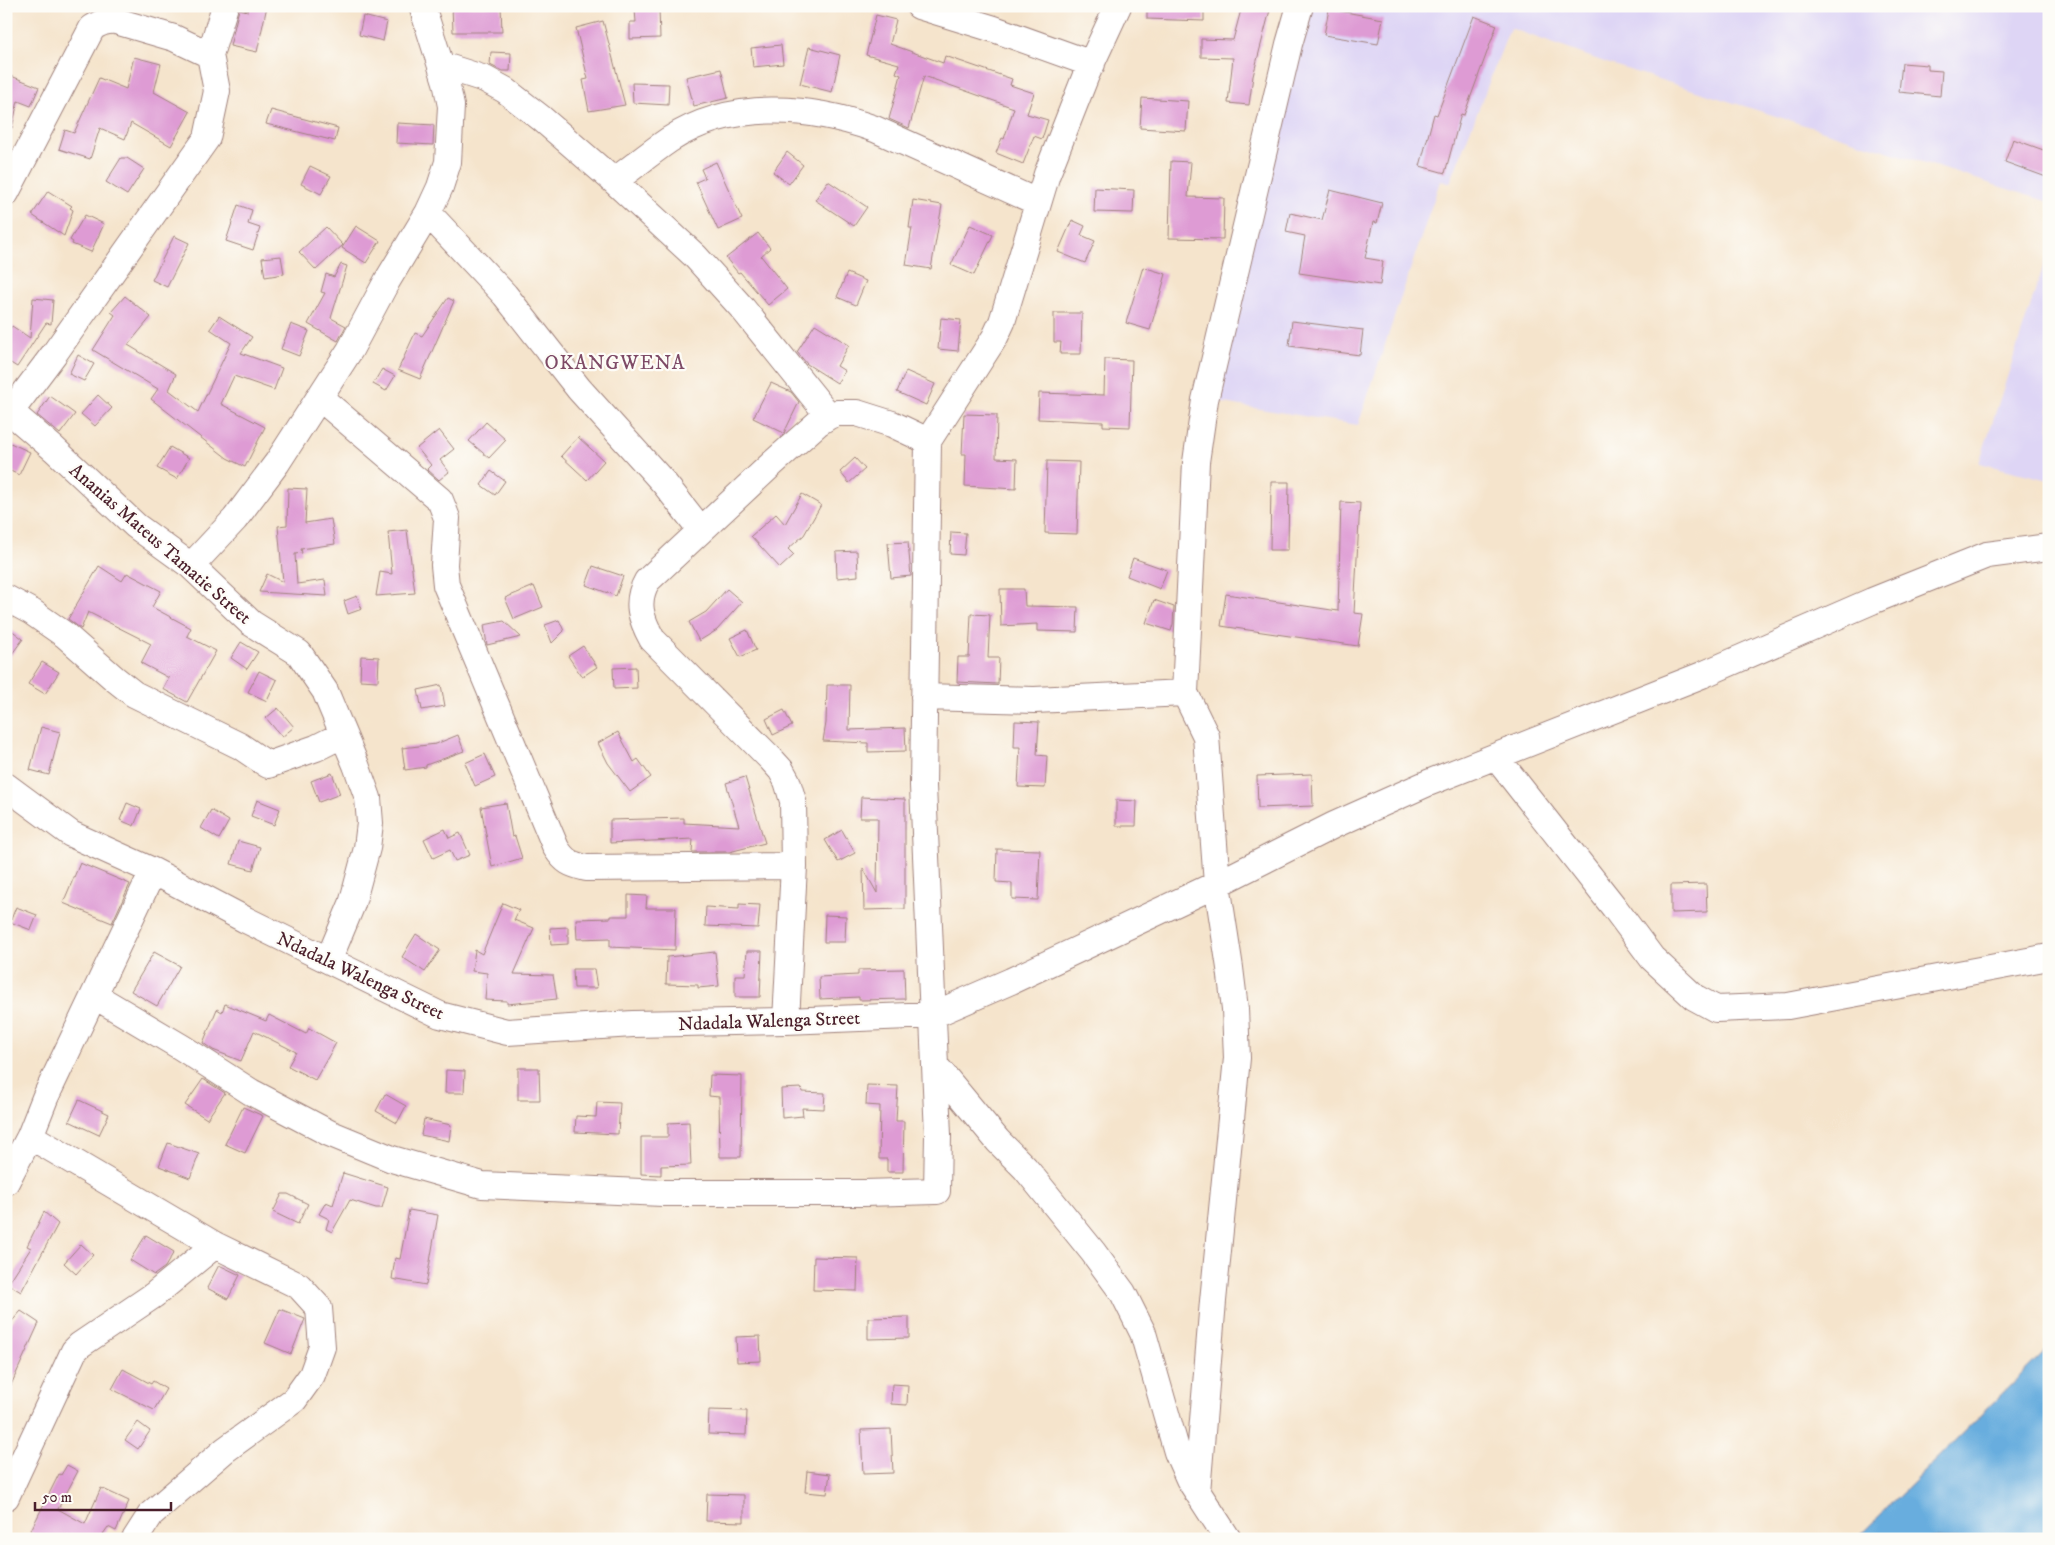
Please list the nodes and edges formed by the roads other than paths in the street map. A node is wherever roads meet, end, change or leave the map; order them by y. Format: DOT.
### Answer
graph roads {
  1 [pos="225,6"];
  2 [pos="422,6"];
  3 [pos="919,6"];
  4 [pos="1118,6"];
  5 [pos="1300,6"];
  6 [pos="960,12"];
  7 [pos="210,55"];
  8 [pos="1092,64"];
  9 [pos="441,65"];
  10 [pos="614,181"];
  11 [pos="6,193"];
  12 [pos="1036,202"];
  13 [pos="428,213"];
  14 [pos="319,397"];
  15 [pos="9,409"];
  16 [pos="829,416"];
  17 [pos="928,441"];
  18 [pos="701,530"];
  19 [pos="2049,546"];
  20 [pos="191,566"];
  21 [pos="6,598"];
  22 [pos="1185,693"];
  23 [pos="924,697"];
  24 [pos="342,735"];
  25 [pos="1496,756"];
  26 [pos="9,795"];
  27 [pos="794,866"];
  28 [pos="153,871"];
  29 [pos="1217,884"];
  30 [pos="2049,957"];
  31 [pos="330,960"];
  32 [pos="95,996"];
  33 [pos="933,1015"];
  34 [pos="786,1021"];
  35 [pos="935,1066"];
  36 [pos="30,1136"];
  37 [pos="6,1182"];
  38 [pos="215,1245"];
  39 [pos="1197,1492"];
  40 [pos="6,1497"];
  41 [pos="135,1539"];
  42 [pos="1228,1539"];
  1 -- 7 [label="street"];
  2 -- 9 [label="street"];
  3 -- 6 [label="street"];
  4 -- 8 [label="street"];
  5 -- 22 [label="street"];
  6 -- 8 [label="street"];
  7 -- 11 [label="street"];
  7 -- 15 [label="street"];
  8 -- 12 [label="street"];
  9 -- 10 [label="street"];
  9 -- 13 [label="street"];
  10 -- 12 [label="street"];
  10 -- 16 [label="street"];
  12 -- 17 [label="street"];
  13 -- 14 [label="street"];
  13 -- 18 [label="street"];
  14 -- 20 [label="street"];
  14 -- 27 [label="street"];
  15 -- 20 [label="street, Ananias Mateus Tamatie Street"];
  16 -- 17 [label="street"];
  16 -- 18 [label="street"];
  17 -- 23 [label="street"];
  18 -- 27 [label="street"];
  19 -- 25 [label="street"];
  20 -- 24 [label="street, Ananias Mateus Tamatie Street"];
  21 -- 24 [label="street"];
  22 -- 23 [label="street"];
  22 -- 29 [label="street"];
  23 -- 33 [label="street"];
  24 -- 31 [label="street, Ananias Mateus Tamatie Street"];
  25 -- 29 [label="street"];
  25 -- 30 [label="street"];
  26 -- 28 [label="street, Ndadala Walenga Street"];
  27 -- 34 [label="street"];
  28 -- 31 [label="street, Ndadala Walenga Street"];
  28 -- 32 [label="street"];
  29 -- 33 [label="street"];
  29 -- 39 [label="street"];
  31 -- 34 [label="street, Ndadala Walenga Street"];
  32 -- 35 [label="street"];
  32 -- 36 [label="street"];
  33 -- 34 [label="street, Ndadala Walenga Street"];
  33 -- 35 [label="street"];
  35 -- 39 [label="street"];
  36 -- 37 [label="street"];
  36 -- 38 [label="street"];
  38 -- 40 [label="street"];
  38 -- 41 [label="street"];
  39 -- 42 [label="street"];
}
